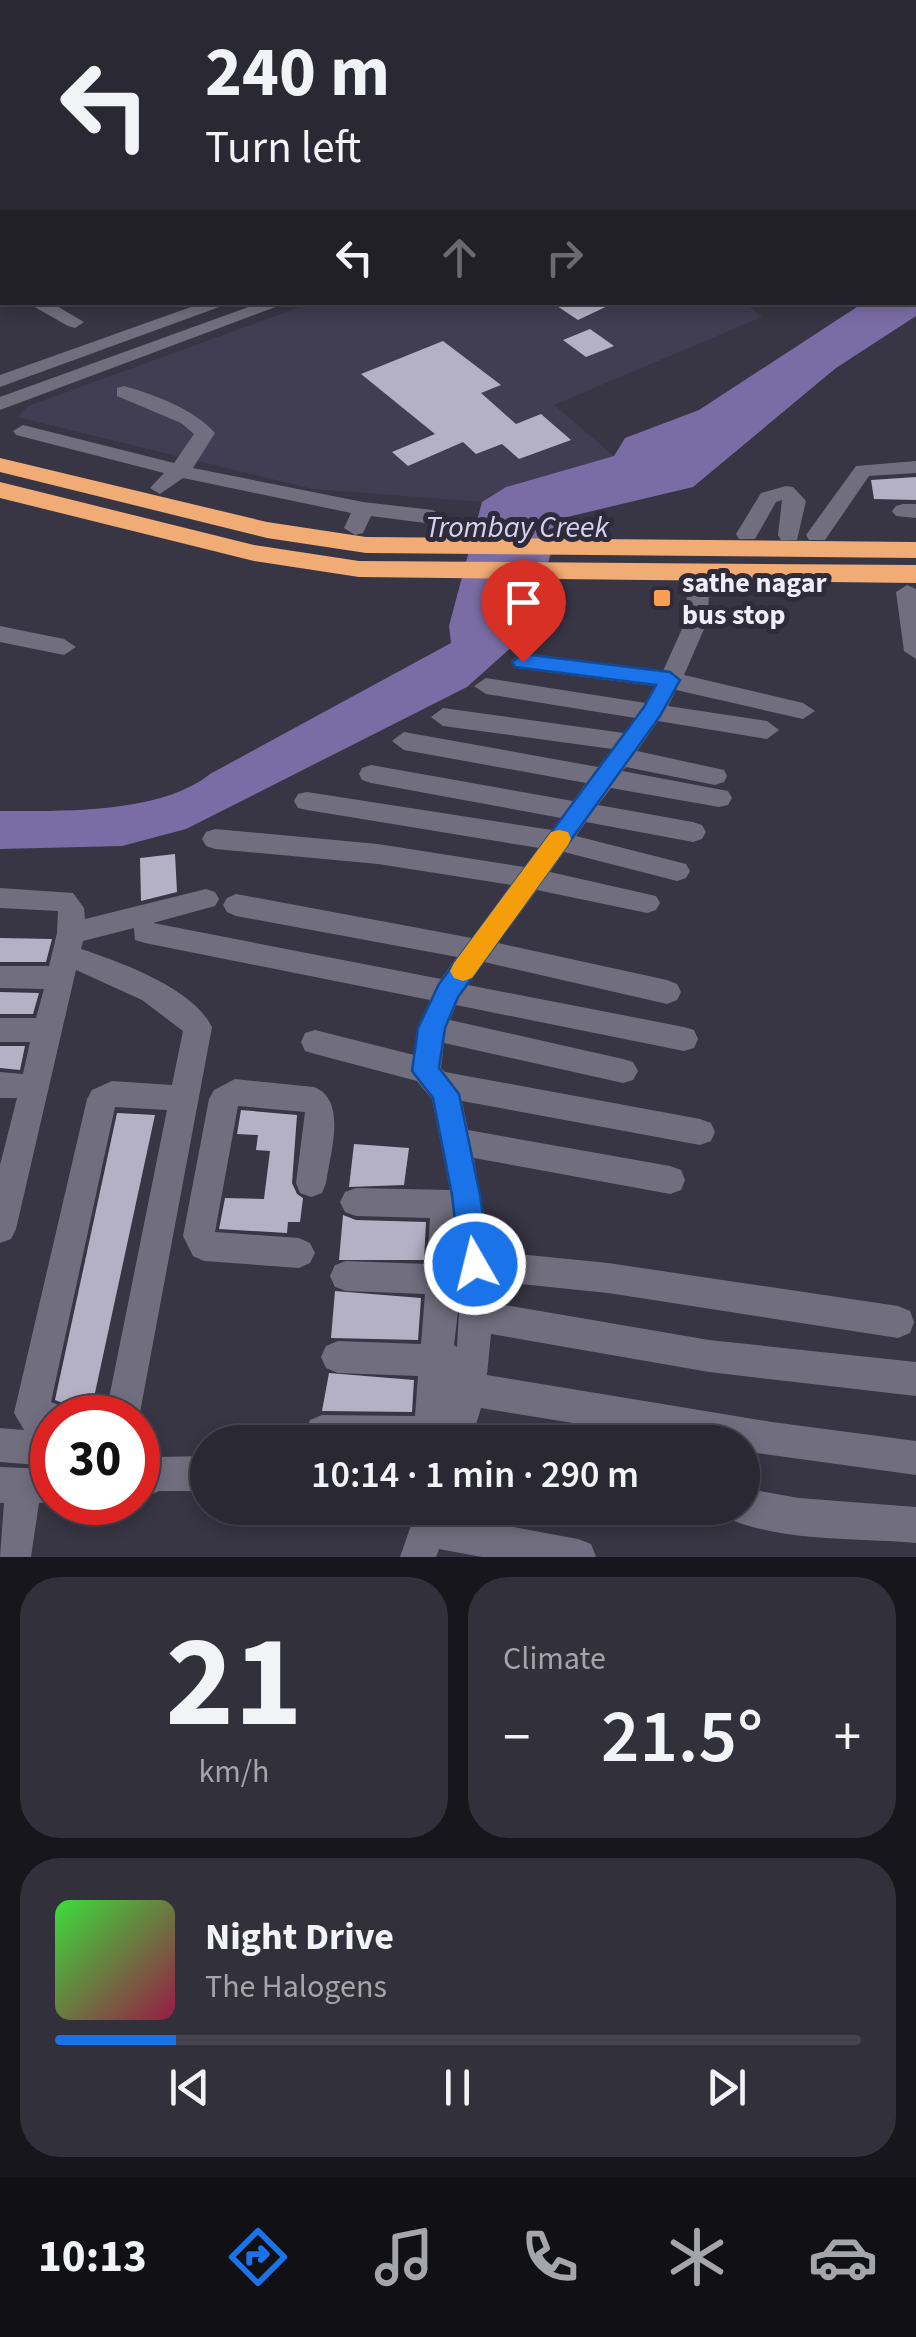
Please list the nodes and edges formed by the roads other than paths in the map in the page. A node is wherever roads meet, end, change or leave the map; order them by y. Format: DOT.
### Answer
graph roads {
  1 [pos="40,305"];
  2 [pos="215,305"];
  3 [pos="244,305"];
  4 [pos="272,305"];
  5 [pos="75,322"];
  6 [pos="0,380"];
  7 [pos="0,392"];
  8 [pos="124,392"];
  9 [pos="0,404"];
  10 [pos="22,431"];
  11 [pos="0,450"];
  12 [pos="0,465"];
  13 [pos="916,467"];
  14 [pos="169,479"];
  15 [pos="0,490"];
  16 [pos="0,509"];
  17 [pos="433,517"];
  18 [pos="359,518"];
  19 [pos="747,534"];
  20 [pos="789,534"];
  21 [pos="817,535"];
  22 [pos="916,535"];
  23 [pos="916,550"];
  24 [pos="913,586"];
  25 [pos="698,591"];
  26 [pos="0,634"];
  27 [pos="64,647"];
  28 [pos="916,651"];
  29 [pos="523,662"];
  30 [pos="670,680"];
  31 [pos="486,686"];
  32 [pos="653,711"];
  33 [pos="803,711"];
  34 [pos="443,717"];
  35 [pos="767,730"];
  36 [pos="404,741"];
  37 [pos="617,758"];
  38 [pos="371,774"];
  39 [pos="717,787"];
  40 [pos="307,800"];
  41 [pos="581,809"];
  42 [pos="693,832"];
  43 [pos="215,839"];
  44 [pos="558,841"];
  45 [pos="677,871"];
  46 [pos="532,876"];
  47 [pos="0,898"];
  48 [pos="206,899"];
  49 [pos="647,902"];
  50 [pos="236,905"];
  51 [pos="146,932"];
  52 [pos="478,950"];
  53 [pos="64,955"];
  54 [pos="0,977"];
  55 [pos="448,991"];
  56 [pos="668,992"];
  57 [pos="432,1028"];
  58 [pos="0,1030"];
  59 [pos="45,1030"];
  60 [pos="684,1039"];
  61 [pos="315,1042"];
  62 [pos="623,1071"];
  63 [pos="431,1077"];
  64 [pos="187,1099"];
  65 [pos="700,1132"];
  66 [pos="456,1140"];
  67 [pos="174,1162"];
  68 [pos="211,1164"];
  69 [pos="670,1180"];
  70 [pos="311,1182"];
  71 [pos="356,1202"];
  72 [pos="457,1205"];
  73 [pos="2,1212"];
  74 [pos="298,1253"];
  75 [pos="464,1274"];
  76 [pos="346,1276"];
  77 [pos="477,1316"];
  78 [pos="898,1322"];
  79 [pos="338,1357"];
  80 [pos="438,1360"];
  81 [pos="470,1375"];
  82 [pos="916,1379"];
  83 [pos="35,1395"];
  84 [pos="127,1395"];
  85 [pos="432,1425"];
  86 [pos="458,1425"];
  87 [pos="0,1445"];
  88 [pos="30,1447"];
  89 [pos="916,1458"];
  90 [pos="160,1473"];
  91 [pos="190,1473"];
  92 [pos="26,1486"];
  93 [pos="760,1509"];
  94 [pos="916,1524"];
  95 [pos="427,1531"];
  96 [pos="13,1557"];
  97 [pos="578,1557"];
  1 -- 5 [label="street"];
  2 -- 6 [label="street"];
  3 -- 7 [label="street"];
  4 -- 9 [label="street"];
  8 -- 14 [label="street"];
  10 -- 14 [label="street"];
  11 -- 14 [label="highway"];
  12 -- 23 [label="highway"];
  13 -- 21 [label="street"];
  14 -- 18 [label="highway"];
  15 -- 24 [label="highway"];
  16 -- 25 [label="highway"];
  17 -- 18 [label="street"];
  18 -- 19 [label="highway"];
  19 -- 20 [label="highway"];
  19 -- 20 [label="street"];
  20 -- 21 [label="highway"];
  21 -- 22 [label="highway"];
  24 -- 25 [label="highway"];
  24 -- 28 [label="street"];
  25 -- 30 [label="street"];
  26 -- 27 [label="street"];
  29 -- 30 [label="street"];
  30 -- 32 [label="street"];
  30 -- 33 [label="street"];
  31 -- 32 [label="street"];
  32 -- 35 [label="street"];
  32 -- 37 [label="street"];
  34 -- 37 [label="street"];
  36 -- 37 [label="street"];
  37 -- 39 [label="street"];
  37 -- 41 [label="street"];
  38 -- 41 [label="street"];
  40 -- 44 [label="street"];
  41 -- 42 [label="street"];
  41 -- 44 [label="street"];
  43 -- 46 [label="street"];
  44 -- 45 [label="street"];
  44 -- 46 [label="street"];
  46 -- 49 [label="street"];
  46 -- 52 [label="street"];
  47 -- 53 [label="street"];
  48 -- 53 [label="street"];
  50 -- 52 [label="street"];
  51 -- 55 [label="street"];
  52 -- 55 [label="street"];
  52 -- 56 [label="street"];
  53 -- 54 [label="street"];
  53 -- 59 [label="street"];
  53 -- 64 [label="street"];
  55 -- 57 [label="street"];
  55 -- 60 [label="street"];
  57 -- 62 [label="street"];
  57 -- 63 [label="street"];
  58 -- 59 [label="street"];
  59 -- 73 [label="street"];
  61 -- 63 [label="street"];
  63 -- 65 [label="street"];
  63 -- 66 [label="street"];
  64 -- 67 [label="street"];
  64 -- 83 [label="street"];
  66 -- 69 [label="street"];
  66 -- 72 [label="street"];
  67 -- 68 [label="street"];
  67 -- 84 [label="street"];
  68 -- 70 [label="street"];
  68 -- 74 [label="street"];
  71 -- 72 [label="street"];
  72 -- 75 [label="street"];
  75 -- 76 [label="street"];
  75 -- 77 [label="street"];
  75 -- 78 [label="street"];
  75 -- 80 [label="street"];
  77 -- 81 [label="street"];
  77 -- 82 [label="street"];
  79 -- 80 [label="street"];
  80 -- 81 [label="street"];
  80 -- 85 [label="street"];
  81 -- 86 [label="street"];
  81 -- 89 [label="street"];
  87 -- 88 [label="street"];
  90 -- 91 [label="street"];
  92 -- 96 [label="street"];
  93 -- 94 [label="street"];
  95 -- 97 [label="street"];
}
